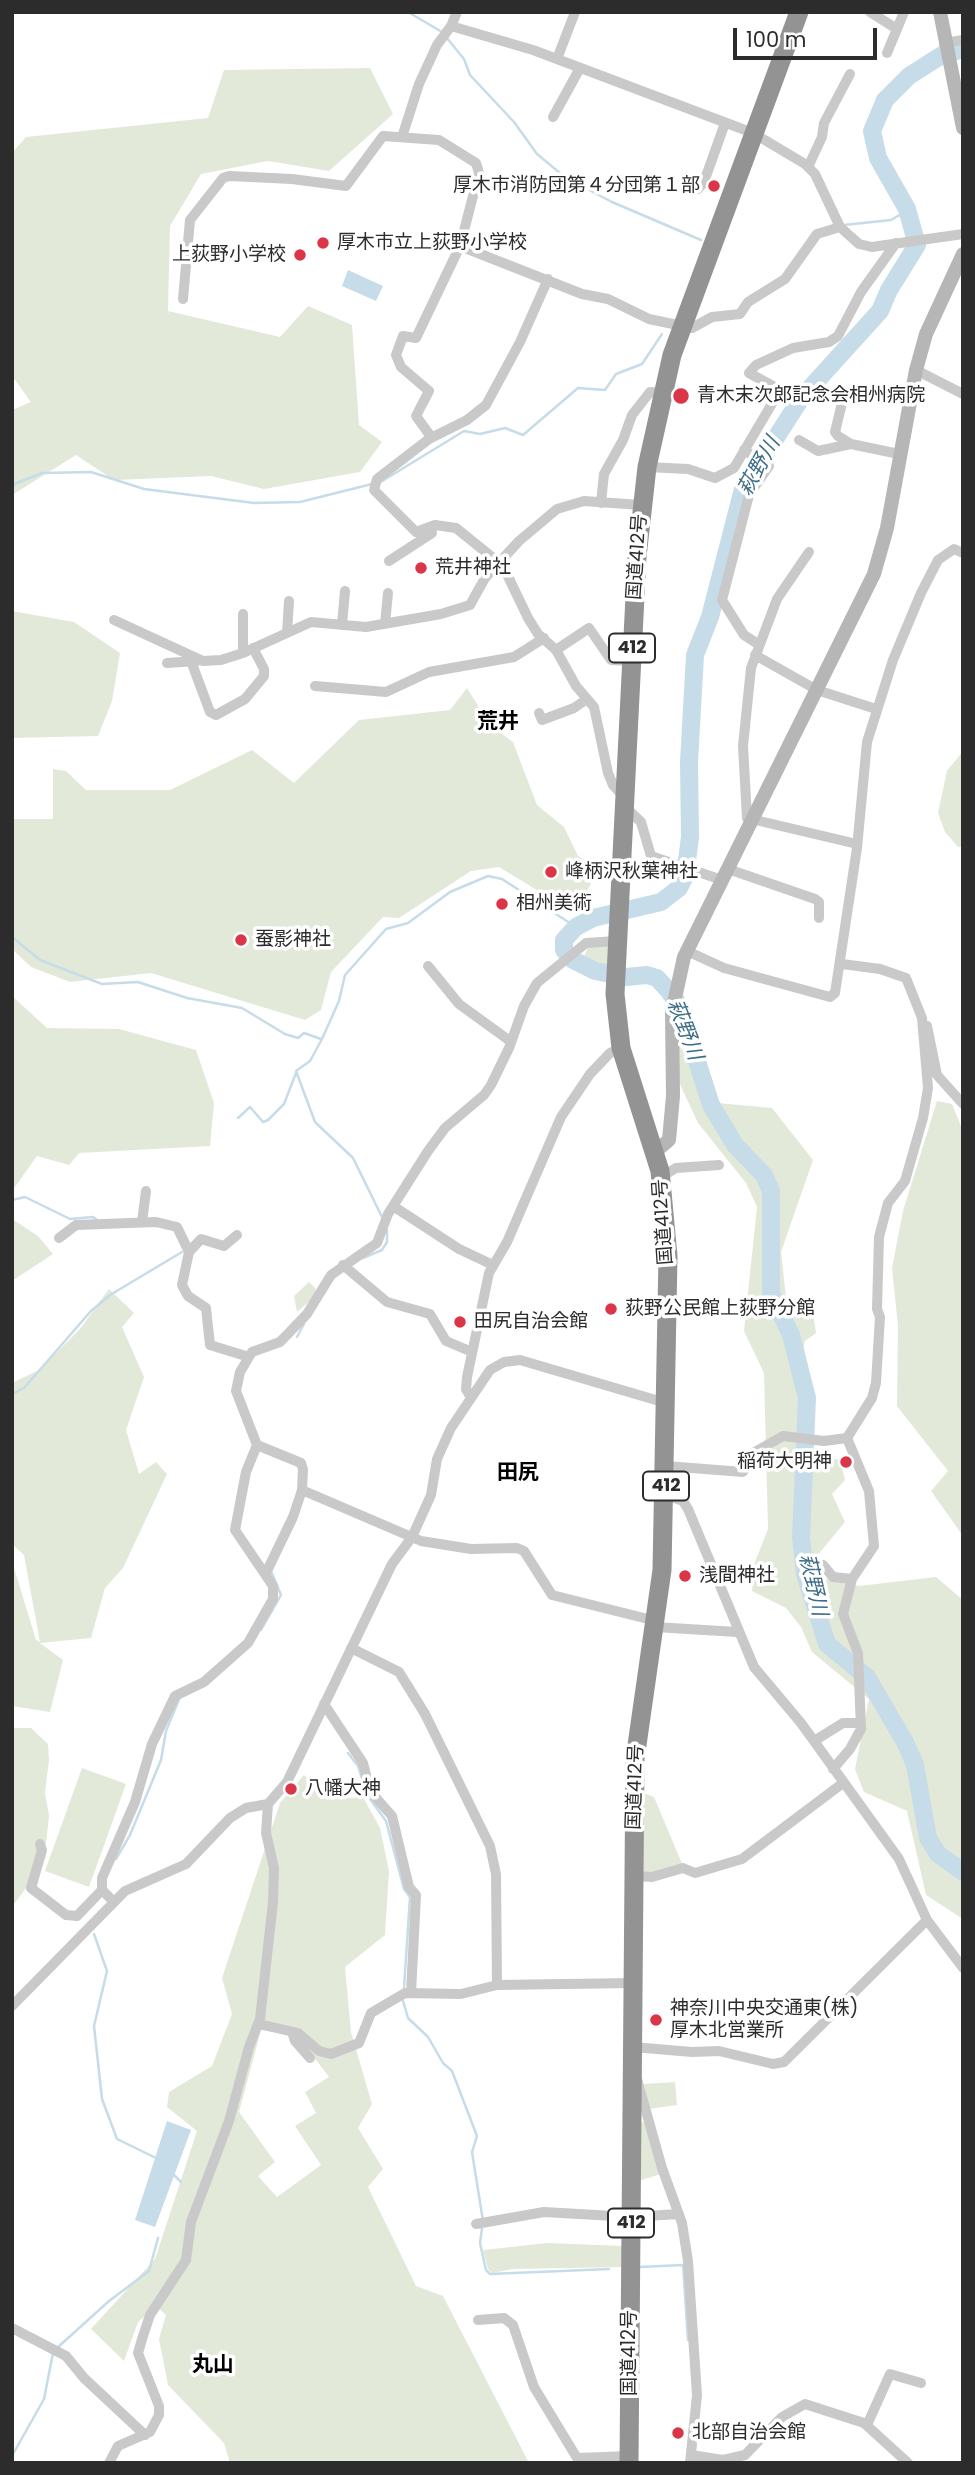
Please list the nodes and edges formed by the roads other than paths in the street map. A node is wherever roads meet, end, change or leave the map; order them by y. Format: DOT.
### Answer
graph roads {
  1 [pos="457,12"];
  2 [pos="575,12"];
  3 [pos="799,12"];
  4 [pos="870,12"];
  5 [pos="904,12"];
  6 [pos="940,12"];
  7 [pos="451,26"];
  8 [pos="897,29"];
  9 [pos="963,40"];
  10 [pos="944,43"];
  11 [pos="887,53"];
  12 [pos="557,59"];
  13 [pos="580,68"];
  14 [pos="850,74"];
  15 [pos="553,117"];
  16 [pos="725,122"];
  17 [pos="963,128"];
  18 [pos="753,133"];
  19 [pos="402,137"];
  20 [pos="808,167"];
  21 [pos="698,189"];
  22 [pos="840,227"];
  23 [pos="963,234"];
  24 [pos="899,242"];
  25 [pos="460,246"];
  26 [pos="963,254"];
  27 [pos="548,279"];
  28 [pos="183,299"];
  29 [pos="681,325"];
  30 [pos="916,370"];
  31 [pos="853,391"];
  32 [pos="661,393"];
  33 [pos="963,394"];
  34 [pos="429,439"];
  35 [pos="799,440"];
  36 [pos="851,444"];
  37 [pos="744,451"];
  38 [pos="900,454"];
  39 [pos="647,467"];
  40 [pos="601,503"];
  41 [pos="641,505"];
  42 [pos="439,526"];
  43 [pos="809,552"];
  44 [pos="963,553"];
  45 [pos="388,561"];
  46 [pos="499,563"];
  47 [pos="345,591"];
  48 [pos="388,593"];
  49 [pos="289,601"];
  50 [pos="243,614"];
  51 [pos="114,620"];
  52 [pos="385,624"];
  53 [pos="342,625"];
  54 [pos="287,633"];
  55 [pos="544,638"];
  56 [pos="758,644"];
  57 [pos="556,650"];
  58 [pos="248,651"];
  59 [pos="755,656"];
  60 [pos="191,660"];
  61 [pos="203,661"];
  62 [pos="632,661"];
  63 [pos="167,663"];
  64 [pos="315,687"];
  65 [pos="817,690"];
  66 [pos="587,699"];
  67 [pos="877,709"];
  68 [pos="542,720"];
  69 [pos="624,802"];
  70 [pos="752,820"];
  71 [pos="857,844"];
  72 [pos="725,874"];
  73 [pos="818,918"];
  74 [pos="617,934"];
  75 [pos="687,951"];
  76 [pos="842,964"];
  77 [pos="428,966"];
  78 [pos="922,1018"];
  79 [pos="510,1041"];
  80 [pos="621,1048"];
  81 [pos="963,1104"];
  82 [pos="655,1152"];
  83 [pos="719,1165"];
  84 [pos="661,1177"];
  85 [pos="146,1191"];
  86 [pos="388,1216"];
  87 [pos="142,1222"];
  88 [pos="58,1234"];
  89 [pos="237,1235"];
  90 [pos="189,1251"];
  91 [pos="492,1265"];
  92 [pos="346,1268"];
  93 [pos="472,1352"];
  94 [pos="249,1357"];
  95 [pos="470,1396"];
  96 [pos="666,1403"];
  97 [pos="847,1438"];
  98 [pos="261,1446"];
  99 [pos="666,1466"];
  100 [pos="302,1490"];
  101 [pos="666,1495"];
  102 [pos="412,1537"];
  103 [pos="823,1565"];
  104 [pos="268,1570"];
  105 [pos="852,1580"];
  106 [pos="655,1624"];
  107 [pos="737,1632"];
  108 [pos="351,1648"];
  109 [pos="324,1704"];
  110 [pos="858,1723"];
  111 [pos="814,1741"];
  112 [pos="833,1769"];
  113 [pos="842,1783"];
  114 [pos="268,1804"];
  115 [pos="40,1844"];
  116 [pos="634,1876"];
  117 [pos="108,1896"];
  118 [pos="927,1920"];
  119 [pos="963,1968"];
  120 [pos="633,1983"];
  121 [pos="497,1985"];
  122 [pos="411,1993"];
  123 [pos="12,2006"];
  124 [pos="259,2024"];
  125 [pos="292,2032"];
  126 [pos="633,2046"];
  127 [pos="310,2058"];
  128 [pos="632,2071"];
  129 [pos="679,2214"];
  130 [pos="631,2217"];
  131 [pos="480,2224"];
  132 [pos="478,2320"];
  133 [pos="12,2328"];
  134 [pos="921,2383"];
  135 [pos="867,2425"];
  136 [pos="145,2435"];
  137 [pos="629,2459"];
  138 [pos="691,2459"];
  139 [pos="108,2463"];
  140 [pos="908,2463"];
  1 -- 7 [label="street"];
  2 -- 12 [label="street"];
  3 -- 18 [label="highway, 国道412号 / 412"];
  4 -- 8 [label="street"];
  5 -- 8 [label="street"];
  6 -- 10 [label="street"];
  7 -- 12 [label="street"];
  7 -- 19 [label="street"];
  8 -- 11 [label="street"];
  9 -- 10 [label="street"];
  10 -- 17 [label="street"];
  12 -- 13 [label="street"];
  13 -- 15 [label="street"];
  13 -- 16 [label="street"];
  14 -- 20 [label="street"];
  16 -- 18 [label="street"];
  16 -- 21 [label="street"];
  18 -- 20 [label="street"];
  18 -- 29 [label="highway, 国道412号 / 412"];
  19 -- 25 [label="street"];
  19 -- 28 [label="street"];
  20 -- 22 [label="street"];
  22 -- 24 [label="street"];
  22 -- 29 [label="street"];
  23 -- 24 [label="street"];
  24 -- 37 [label="street"];
  25 -- 27 [label="street"];
  25 -- 34 [label="street"];
  26 -- 30 [label="street"];
  27 -- 29 [label="street"];
  27 -- 34 [label="street"];
  29 -- 32 [label="highway, 国道412号 / 412"];
  30 -- 33 [label="street"];
  30 -- 38 [label="street"];
  31 -- 36 [label="street"];
  32 -- 39 [label="highway, 国道412号 / 412"];
  32 -- 40 [label="street"];
  34 -- 42 [label="street"];
  35 -- 36 [label="street"];
  36 -- 38 [label="street"];
  37 -- 39 [label="street"];
  37 -- 56 [label="street"];
  38 -- 65 [label="street"];
  39 -- 41 [label="highway, 国道412号 / 412"];
  40 -- 41 [label="street"];
  40 -- 46 [label="street"];
  41 -- 62 [label="highway, 国道412号 / 412"];
  42 -- 45 [label="street"];
  42 -- 46 [label="street"];
  43 -- 56 [label="street"];
  44 -- 67 [label="street"];
  46 -- 52 [label="street"];
  46 -- 55 [label="street"];
  47 -- 53 [label="street"];
  48 -- 52 [label="street"];
  49 -- 54 [label="street"];
  50 -- 58 [label="street"];
  51 -- 61 [label="street"];
  52 -- 53 [label="street"];
  53 -- 54 [label="street"];
  54 -- 58 [label="street"];
  55 -- 57 [label="street"];
  55 -- 64 [label="street"];
  56 -- 59 [label="street"];
  57 -- 62 [label="street"];
  57 -- 66 [label="street"];
  58 -- 60 [label="street"];
  58 -- 61 [label="street"];
  59 -- 65 [label="street"];
  59 -- 70 [label="street"];
  60 -- 61 [label="street"];
  60 -- 63 [label="street"];
  62 -- 69 [label="highway, 国道412号 / 412"];
  65 -- 67 [label="street"];
  65 -- 70 [label="street"];
  66 -- 68 [label="street"];
  66 -- 69 [label="street"];
  67 -- 71 [label="street"];
  69 -- 72 [label="street"];
  69 -- 74 [label="highway, 国道412号 / 412"];
  70 -- 71 [label="street"];
  70 -- 72 [label="street"];
  71 -- 76 [label="street"];
  72 -- 73 [label="street"];
  72 -- 75 [label="street"];
  74 -- 79 [label="street"];
  74 -- 80 [label="highway, 国道412号 / 412"];
  75 -- 76 [label="street"];
  75 -- 82 [label="street"];
  76 -- 78 [label="street"];
  77 -- 79 [label="street"];
  78 -- 81 [label="street"];
  78 -- 97 [label="street"];
  79 -- 86 [label="street"];
  80 -- 82 [label="highway, 国道412号 / 412"];
  80 -- 91 [label="street"];
  82 -- 84 [label="highway, 国道412号 / 412"];
  83 -- 84 [label="street"];
  84 -- 96 [label="highway, 国道412号 / 412"];
  85 -- 87 [label="street"];
  86 -- 91 [label="street"];
  86 -- 92 [label="street"];
  87 -- 88 [label="street"];
  87 -- 90 [label="street"];
  89 -- 90 [label="street"];
  90 -- 94 [label="street"];
  91 -- 93 [label="street"];
  92 -- 93 [label="street"];
  92 -- 94 [label="street"];
  93 -- 95 [label="street"];
  94 -- 98 [label="street"];
  95 -- 96 [label="street"];
  95 -- 102 [label="street"];
  96 -- 99 [label="highway, 国道412号 / 412"];
  97 -- 99 [label="street"];
  97 -- 105 [label="street"];
  98 -- 100 [label="street"];
  98 -- 104 [label="street"];
  99 -- 101 [label="highway, 国道412号 / 412"];
  100 -- 102 [label="street"];
  100 -- 104 [label="street"];
  101 -- 106 [label="highway, 国道412号 / 412"];
  101 -- 107 [label="street"];
  102 -- 106 [label="street"];
  102 -- 108 [label="street"];
  103 -- 105 [label="street"];
  104 -- 117 [label="street"];
  105 -- 110 [label="street"];
  106 -- 107 [label="street"];
  106 -- 116 [label="highway, 国道412号 / 412"];
  107 -- 111 [label="street"];
  108 -- 109 [label="street"];
  108 -- 121 [label="street"];
  109 -- 114 [label="street"];
  109 -- 122 [label="street"];
  110 -- 111 [label="street"];
  110 -- 112 [label="street"];
  111 -- 112 [label="street"];
  112 -- 113 [label="street"];
  113 -- 116 [label="street"];
  113 -- 118 [label="street"];
  114 -- 117 [label="street"];
  114 -- 124 [label="street"];
  115 -- 117 [label="street"];
  116 -- 120 [label="highway, 国道412号 / 412"];
  117 -- 123 [label="street"];
  118 -- 119 [label="street"];
  118 -- 126 [label="street"];
  120 -- 121 [label="street"];
  120 -- 126 [label="highway, 国道412号 / 412"];
  121 -- 122 [label="street"];
  122 -- 125 [label="street"];
  124 -- 125 [label="street"];
  124 -- 136 [label="street"];
  125 -- 127 [label="street"];
  126 -- 128 [label="highway, 国道412号 / 412"];
  128 -- 129 [label="street"];
  128 -- 130 [label="highway, 国道412号 / 412"];
  129 -- 130 [label="street"];
  129 -- 138 [label="street"];
  130 -- 131 [label="street"];
  130 -- 137 [label="highway, 国道412号 / 412"];
  132 -- 137 [label="street"];
  133 -- 136 [label="street"];
  134 -- 135 [label="street"];
  135 -- 138 [label="street"];
  135 -- 140 [label="street"];
  136 -- 139 [label="street"];
}
